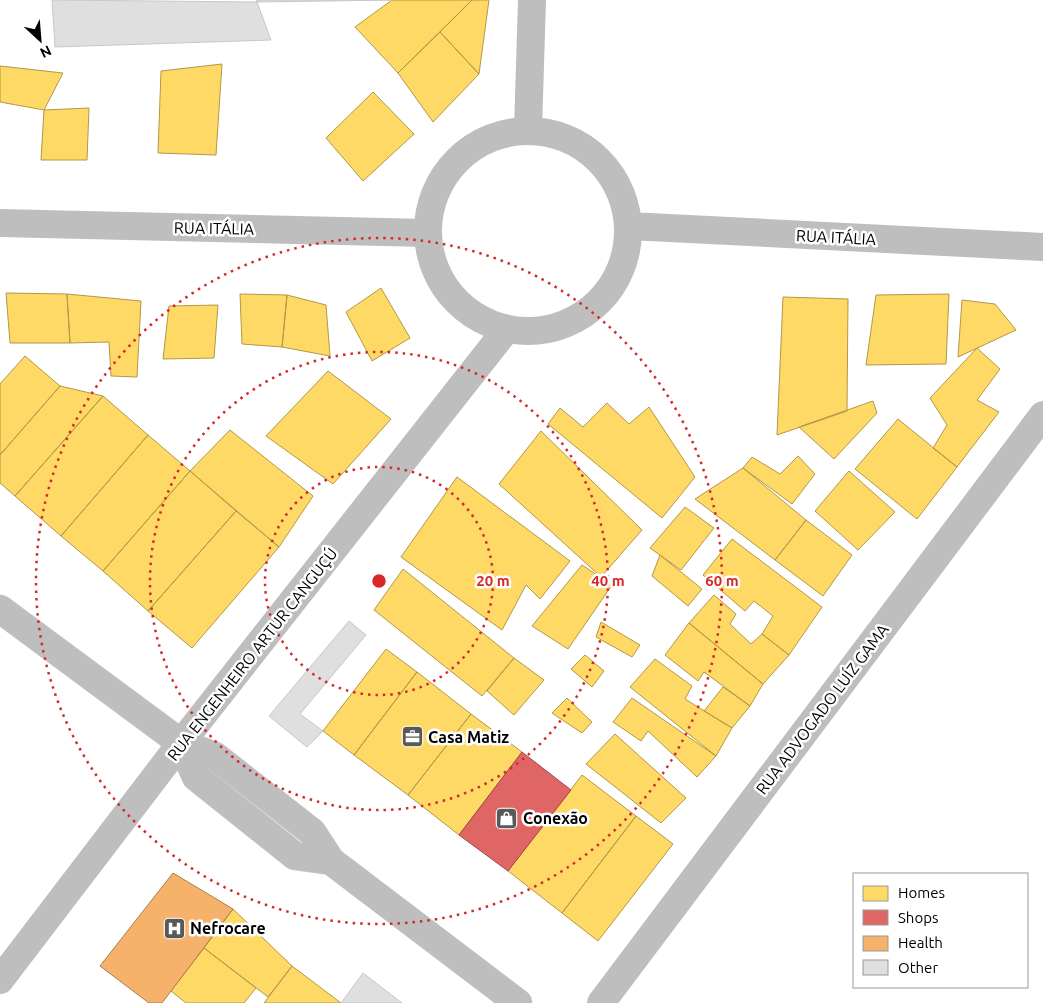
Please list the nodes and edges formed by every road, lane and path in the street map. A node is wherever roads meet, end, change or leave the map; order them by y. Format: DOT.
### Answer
graph roads {
  1 [pos="532,0"];
  2 [pos="528,130"];
  3 [pos="0,223"];
  4 [pos="629,226"];
  5 [pos="427,233"];
  6 [pos="1043,247"];
  7 [pos="506,330"];
  8 [pos="1043,415"];
  9 [pos="0,609"];
  10 [pos="181,743"];
  11 [pos="0,980"];
  12 [pos="518,1003"];
  13 [pos="601,1003"];
  1 -- 2 [label="street"];
  2 -- 4 [label="street"];
  2 -- 5 [label="street"];
  3 -- 5 [label="street, RUA ITÁLIA"];
  4 -- 6 [label="street, RUA ITÁLIA"];
  4 -- 7 [label="street"];
  5 -- 7 [label="street"];
  7 -- 10 [label="street, RUA ENGENHEIRO ARTUR CANGUÇÚ"];
  8 -- 13 [label="street, RUA ADVOGADO LUÍZ GAMA"];
  9 -- 10 [label="street"];
  10 -- 11 [label="street, RUA ENGENHEIRO ARTUR CANGUÇÚ"];
  10 -- 12 [label="street"];
}
